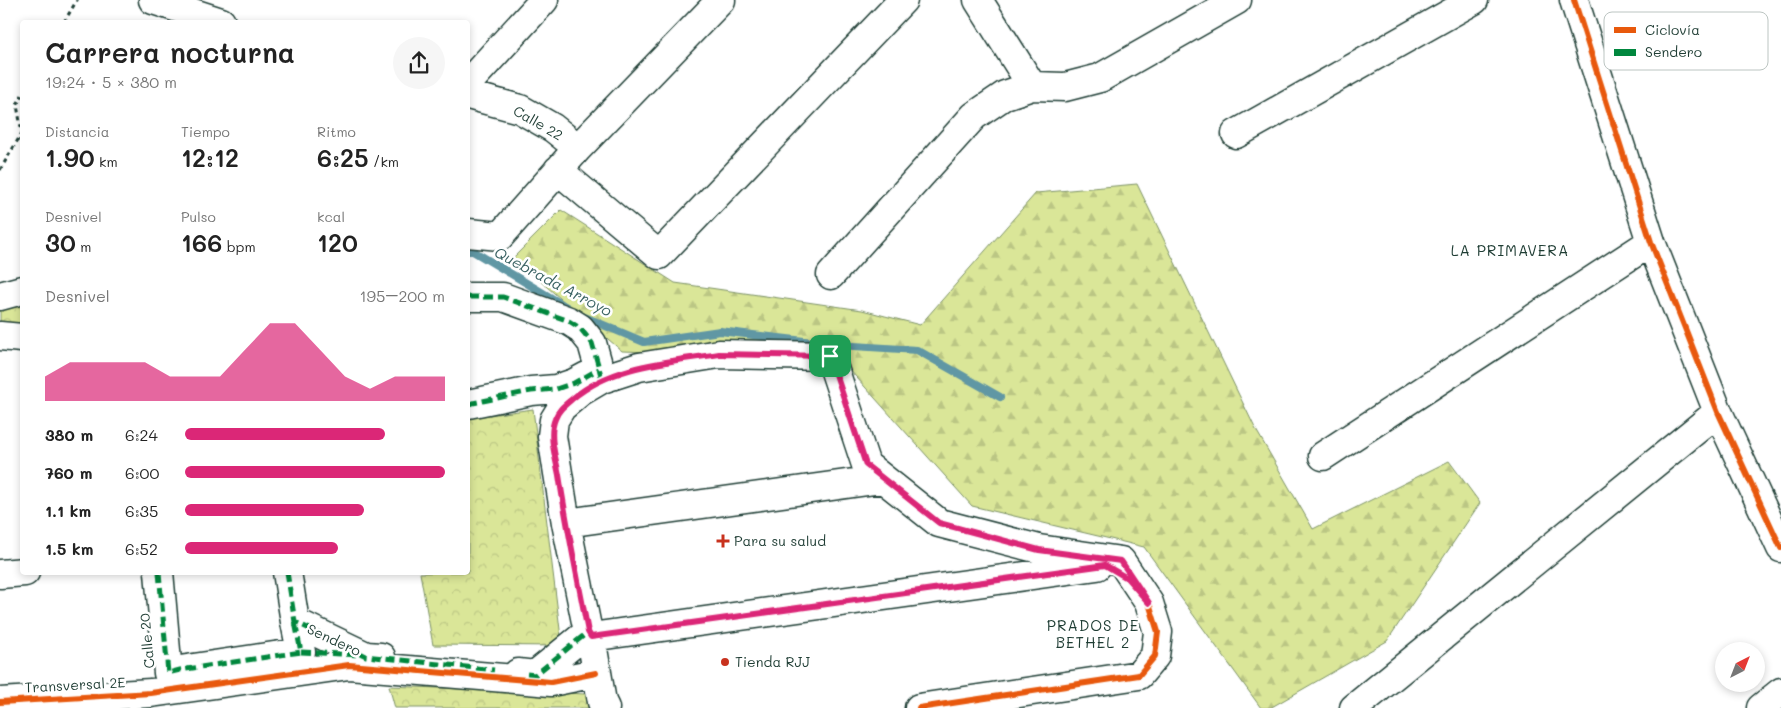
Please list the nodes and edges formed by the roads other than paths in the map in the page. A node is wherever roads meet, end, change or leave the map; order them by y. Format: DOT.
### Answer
graph roads {
  1 [pos="153,0"];
  2 [pos="544,0"];
  3 [pos="721,0"];
  4 [pos="903,0"];
  5 [pos="978,0"];
  6 [pos="1237,0"];
  7 [pos="1474,0"];
  8 [pos="1574,0"];
  9 [pos="207,15"];
  10 [pos="470,81"];
  11 [pos="1032,86"];
  12 [pos="470,96"];
  13 [pos="1236,134"];
  14 [pos="578,148"];
  15 [pos="558,170"];
  16 [pos="470,233"];
  17 [pos="1651,242"];
  18 [pos="831,275"];
  19 [pos="20,291"];
  20 [pos="0,296"];
  21 [pos="470,297"];
  22 [pos="0,336"];
  23 [pos="20,338"];
  24 [pos="601,374"];
  25 [pos="470,404"];
  26 [pos="1718,412"];
  27 [pos="1323,456"];
  28 [pos="882,479"];
  29 [pos="566,523"];
  30 [pos="1781,548"];
  31 [pos="20,572"];
  32 [pos="0,574"];
  33 [pos="142,575"];
  34 [pos="158,575"];
  35 [pos="287,575"];
  36 [pos="1149,603"];
  37 [pos="295,622"];
  38 [pos="589,634"];
  39 [pos="301,652"];
  40 [pos="366,656"];
  41 [pos="596,672"];
  42 [pos="1781,692"];
  43 [pos="155,701"];
  44 [pos="0,702"];
  45 [pos="605,708"];
  46 [pos="919,708"];
  47 [pos="1354,708"];
  48 [pos="1761,708"];
  1 -- 9 [label="street"];
  2 -- 10 [label="street"];
  3 -- 14 [label="street"];
  4 -- 15 [label="street"];
  5 -- 11 [label="street"];
  6 -- 11 [label="street"];
  7 -- 13 [label="street"];
  8 -- 17 [label="street"];
  11 -- 18 [label="street"];
  12 -- 14 [label="street, Calle 22"];
  14 -- 15 [label="street"];
  15 -- 16 [label="street"];
  17 -- 26 [label="street"];
  17 -- 27 [label="street"];
  19 -- 20 [label="street"];
  21 -- 24 [label="street"];
  22 -- 23 [label="street"];
  24 -- 25 [label="street"];
  24 -- 28 [label="street"];
  24 -- 29 [label="street"];
  26 -- 30 [label="street"];
  26 -- 47 [label="street"];
  28 -- 29 [label="street"];
  28 -- 36 [label="street"];
  29 -- 38 [label="street"];
  31 -- 32 [label="street"];
  33 -- 43 [label="street, Calle 20"];
  34 -- 39 [label="street"];
  35 -- 37 [label="street, Sendero"];
  36 -- 38 [label="street"];
  36 -- 46 [label="street"];
  37 -- 39 [label="street"];
  37 -- 40 [label="street, Sendero"];
  38 -- 40 [label="street, Sendero"];
  38 -- 41 [label="street"];
  39 -- 40 [label="street"];
  41 -- 43 [label="street, Transversal 2E"];
  41 -- 45 [label="street"];
  42 -- 48 [label="street"];
  43 -- 44 [label="street, Transversal 2E"];
}
